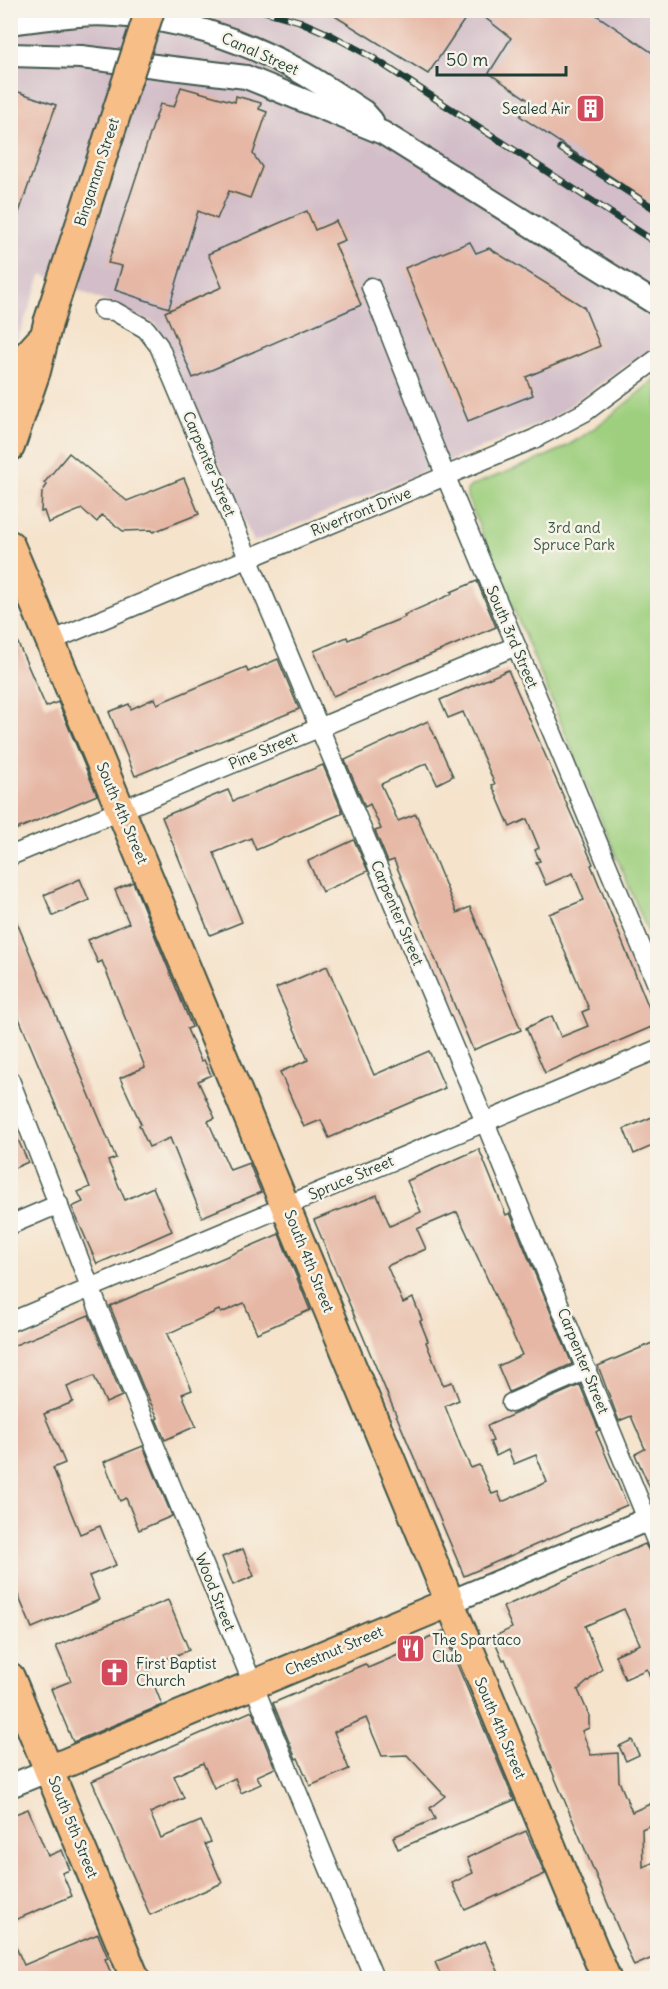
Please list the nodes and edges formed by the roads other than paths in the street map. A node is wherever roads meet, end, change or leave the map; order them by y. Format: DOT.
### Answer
graph roads {
  1 [pos="150,10"];
  2 [pos="10,23"];
  3 [pos="10,55"];
  4 [pos="383,133"];
  5 [pos="371,287"];
  6 [pos="657,305"];
  7 [pos="102,310"];
  8 [pos="46,329"];
  9 [pos="657,358"];
  10 [pos="10,374"];
  11 [pos="10,447"];
  12 [pos="446,477"];
  13 [pos="10,545"];
  14 [pos="248,558"];
  15 [pos="51,641"];
  16 [pos="516,646"];
  17 [pos="319,728"];
  18 [pos="121,810"];
  19 [pos="10,856"];
  20 [pos="657,987"];
  21 [pos="657,1049"];
  22 [pos="10,1080"];
  23 [pos="485,1122"];
  24 [pos="59,1204"];
  25 [pos="286,1206"];
  26 [pos="10,1225"];
  27 [pos="91,1288"];
  28 [pos="10,1322"];
  29 [pos="587,1370"];
  30 [pos="511,1403"];
  31 [pos="652,1517"];
  32 [pos="657,1546"];
  33 [pos="448,1603"];
  34 [pos="10,1677"];
  35 [pos="253,1685"];
  36 [pos="49,1770"];
  37 [pos="10,1786"];
  38 [pos="135,1978"];
  39 [pos="374,1978"];
  40 [pos="606,1978"];
  1 -- 8 [label="main road, Bingaman Street, bridge"];
  2 -- 4 [label="street, Canal Street"];
  3 -- 4 [label="street, Canal Street"];
  4 -- 6 [label="street, Canal Street"];
  5 -- 12 [label="street, South 3rd Street"];
  7 -- 14 [label="street, Carpenter Street"];
  8 -- 10 [label="main road"];
  8 -- 11 [label="main road"];
  9 -- 12 [label="street, Riverfront Drive"];
  12 -- 14 [label="street, Riverfront Drive"];
  12 -- 16 [label="street, South 3rd Street"];
  13 -- 15 [label="main road, South 4th Street"];
  14 -- 15 [label="street, Riverfront Drive"];
  14 -- 17 [label="street, Carpenter Street"];
  15 -- 18 [label="main road, South 4th Street"];
  16 -- 17 [label="street, Pine Street"];
  16 -- 20 [label="street, South 3rd Street"];
  17 -- 18 [label="street, Pine Street"];
  17 -- 23 [label="street, Carpenter Street"];
  18 -- 19 [label="street, Pine Street"];
  18 -- 25 [label="main road, South 4th Street"];
  21 -- 23 [label="street, Spruce Street"];
  22 -- 24 [label="street, Wood Street"];
  23 -- 25 [label="street, Spruce Street"];
  23 -- 29 [label="street, Carpenter Street"];
  24 -- 26 [label="street"];
  24 -- 27 [label="street, Wood Street"];
  25 -- 27 [label="street, Spruce Street"];
  25 -- 33 [label="main road, South 4th Street"];
  27 -- 28 [label="street, Spruce Street"];
  27 -- 35 [label="street, Wood Street"];
  29 -- 30 [label="street"];
  29 -- 31 [label="street, Carpenter Street"];
  31 -- 32 [label="street, Carpenter Street"];
  31 -- 33 [label="street, Chestnut Street"];
  33 -- 35 [label="main road, Chestnut Street"];
  33 -- 40 [label="main road, South 4th Street"];
  34 -- 36 [label="main road, South 5th Street"];
  35 -- 36 [label="main road, Chestnut Street"];
  35 -- 39 [label="street, Wood Street"];
  36 -- 37 [label="street, Chestnut Street"];
  36 -- 38 [label="main road, South 5th Street"];
}
